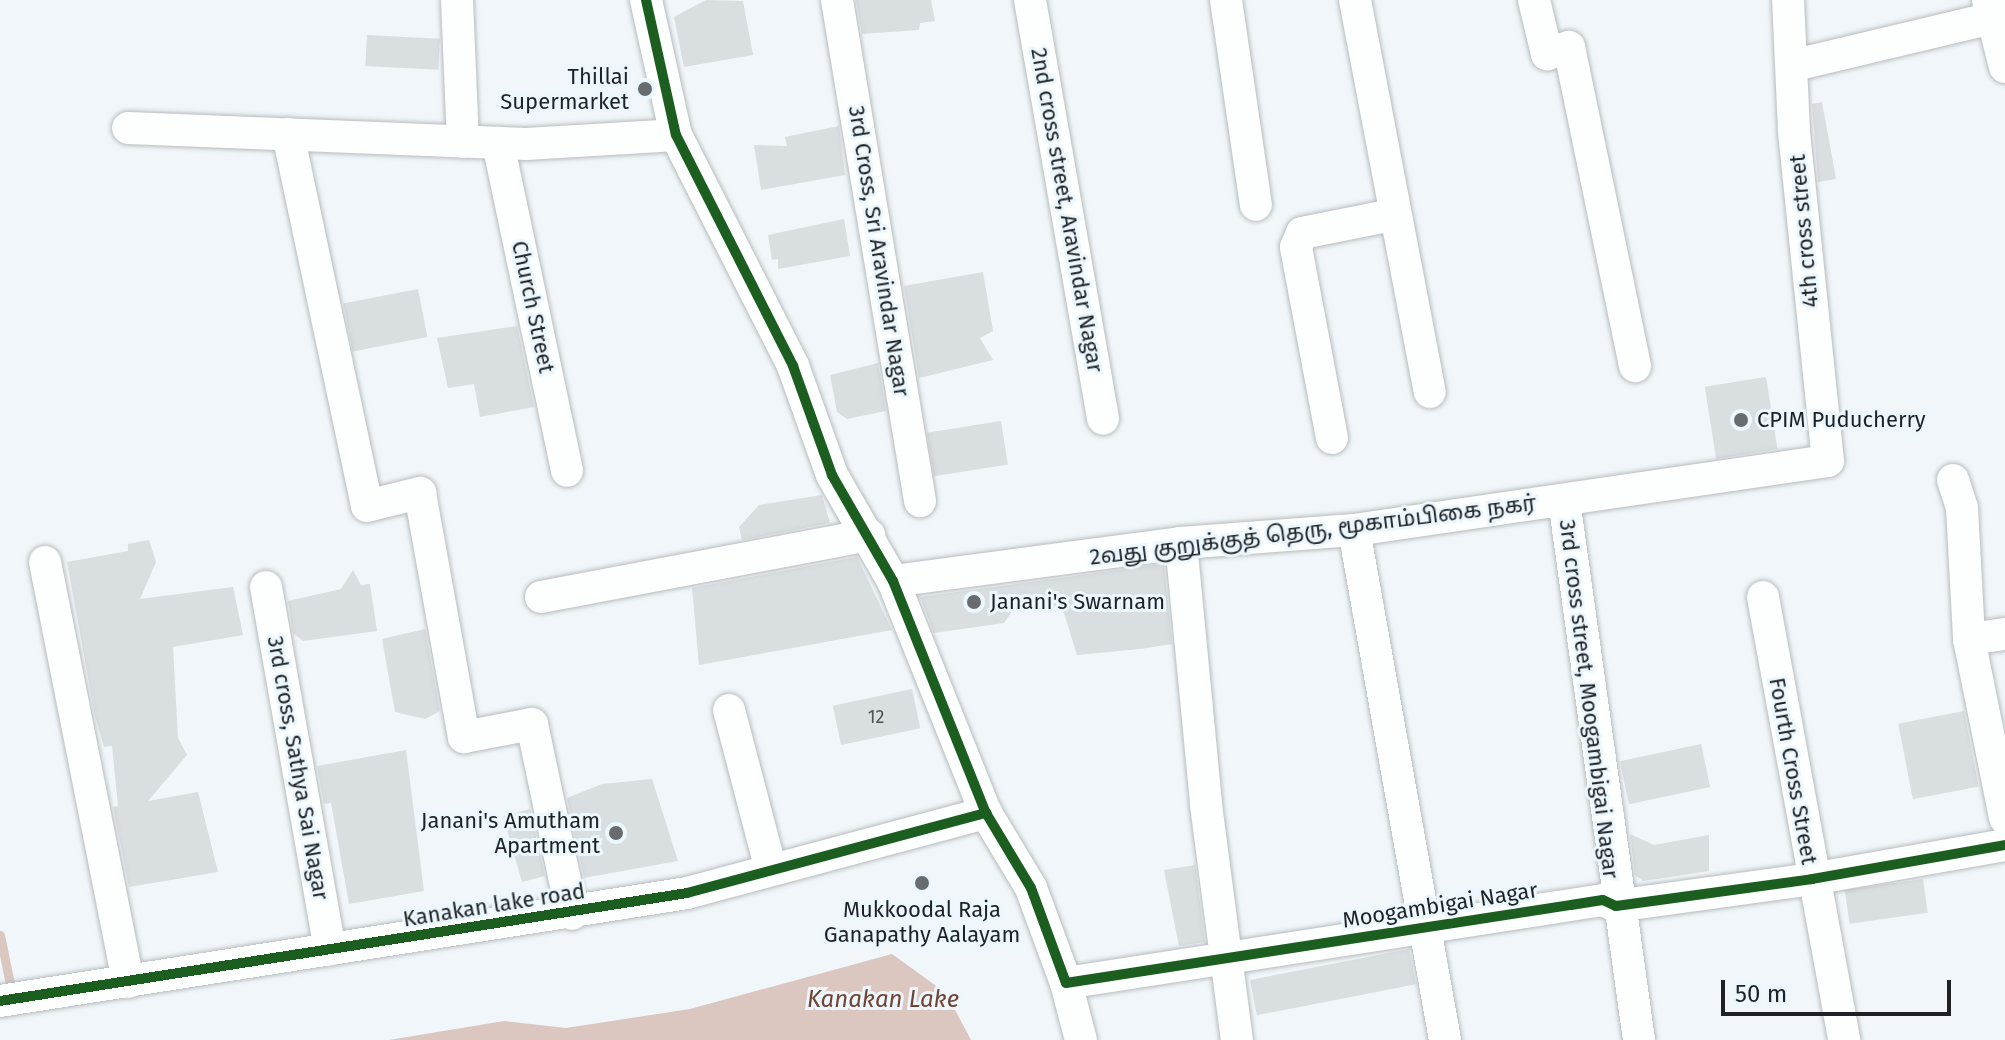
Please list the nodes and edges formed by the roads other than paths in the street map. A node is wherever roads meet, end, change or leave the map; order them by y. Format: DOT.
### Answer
graph roads {
  1 [pos="457,0"];
  2 [pos="646,0"];
  3 [pos="837,0"];
  4 [pos="1030,0"];
  5 [pos="1226,0"];
  6 [pos="1355,0"];
  7 [pos="1534,0"];
  8 [pos="1788,0"];
  9 [pos="1995,11"];
  10 [pos="1795,65"];
  11 [pos="2005,67"];
  12 [pos="128,128"];
  13 [pos="288,134"];
  14 [pos="676,135"];
  15 [pos="463,142"];
  16 [pos="498,143"];
  17 [pos="1256,205"];
  18 [pos="1392,215"];
  19 [pos="1635,366"];
  20 [pos="1430,392"];
  21 [pos="1103,419"];
  22 [pos="1332,438"];
  23 [pos="1828,461"];
  24 [pos="567,471"];
  25 [pos="1953,480"];
  26 [pos="1564,500"];
  27 [pos="920,501"];
  28 [pos="1354,530"];
  29 [pos="869,535"];
  30 [pos="1181,543"];
  31 [pos="45,562"];
  32 [pos="893,581"];
  33 [pos="266,587"];
  34 [pos="541,597"];
  35 [pos="1763,597"];
  36 [pos="2005,634"];
  37 [pos="1969,639"];
  38 [pos="729,710"];
  39 [pos="986,813"];
  40 [pos="2005,818"];
  41 [pos="2005,845"];
  42 [pos="770,866"];
  43 [pos="1812,879"];
  44 [pos="1616,906"];
  45 [pos="572,914"];
  46 [pos="1427,926"];
  47 [pos="330,949"];
  48 [pos="1224,959"];
  49 [pos="128,982"];
  50 [pos="1066,983"];
  51 [pos="0,1001"];
  52 [pos="1081,1040"];
  53 [pos="1237,1040"];
  54 [pos="1445,1040"];
  55 [pos="1639,1040"];
  56 [pos="1844,1040"];
  1 -- 15 [label="street"];
  2 -- 14 [label="street"];
  3 -- 27 [label="street, 3rd Cross, Sri Aravindar Nagar"];
  4 -- 21 [label="street, 2nd cross street, Aravindar Nagar"];
  5 -- 17 [label="street"];
  6 -- 18 [label="street"];
  7 -- 19 [label="street"];
  8 -- 10 [label="street, 4th cross street"];
  9 -- 10 [label="street"];
  9 -- 11 [label="street"];
  10 -- 23 [label="street, 4th cross street"];
  12 -- 13 [label="street"];
  13 -- 15 [label="street"];
  13 -- 45 [label="street"];
  14 -- 16 [label="street"];
  14 -- 29 [label="street"];
  15 -- 16 [label="street"];
  16 -- 24 [label="street, Church Street"];
  18 -- 20 [label="street"];
  18 -- 22 [label="street"];
  23 -- 26 [label="street, 2வது குறுக்குத் தெரு, மூகாம்பிகை நகர்"];
  25 -- 37 [label="street"];
  26 -- 28 [label="street, 2வது குறுக்குத் தெரு, மூகாம்பிகை நகர்"];
  26 -- 44 [label="street, 3rd cross street, Moogambigai Nagar"];
  28 -- 30 [label="street, 2வது குறுக்குத் தெரு, மூகாம்பிகை நகர்"];
  28 -- 46 [label="street"];
  29 -- 32 [label="street"];
  29 -- 34 [label="street"];
  30 -- 32 [label="street, 2வது குறுக்குத் தெரு, மூகாம்பிகை நகர்"];
  30 -- 48 [label="street"];
  31 -- 49 [label="street"];
  32 -- 39 [label="street"];
  33 -- 47 [label="street, 3rd cross, Sathya Sai Nagar"];
  35 -- 43 [label="street, Fourth Cross Street"];
  36 -- 37 [label="street"];
  37 -- 40 [label="street"];
  38 -- 42 [label="street"];
  39 -- 42 [label="street, Kanakan lake road"];
  39 -- 50 [label="street"];
  41 -- 43 [label="street, Moogambigai Nagar"];
  42 -- 45 [label="street, Kanakan lake road"];
  43 -- 44 [label="street, Moogambigai Nagar"];
  43 -- 56 [label="street, Fourth Cross Street"];
  44 -- 46 [label="street, Moogambigai Nagar"];
  44 -- 55 [label="street, 3rd cross street, Moogambigai Nagar"];
  45 -- 47 [label="street, Kanakan lake road"];
  46 -- 48 [label="street, Moogambigai Nagar"];
  46 -- 54 [label="street"];
  47 -- 49 [label="street, Kanakan lake road"];
  48 -- 50 [label="street, Moogambigai Nagar"];
  48 -- 53 [label="street"];
  49 -- 51 [label="street, Kanakan lake road"];
  50 -- 52 [label="street"];
}
